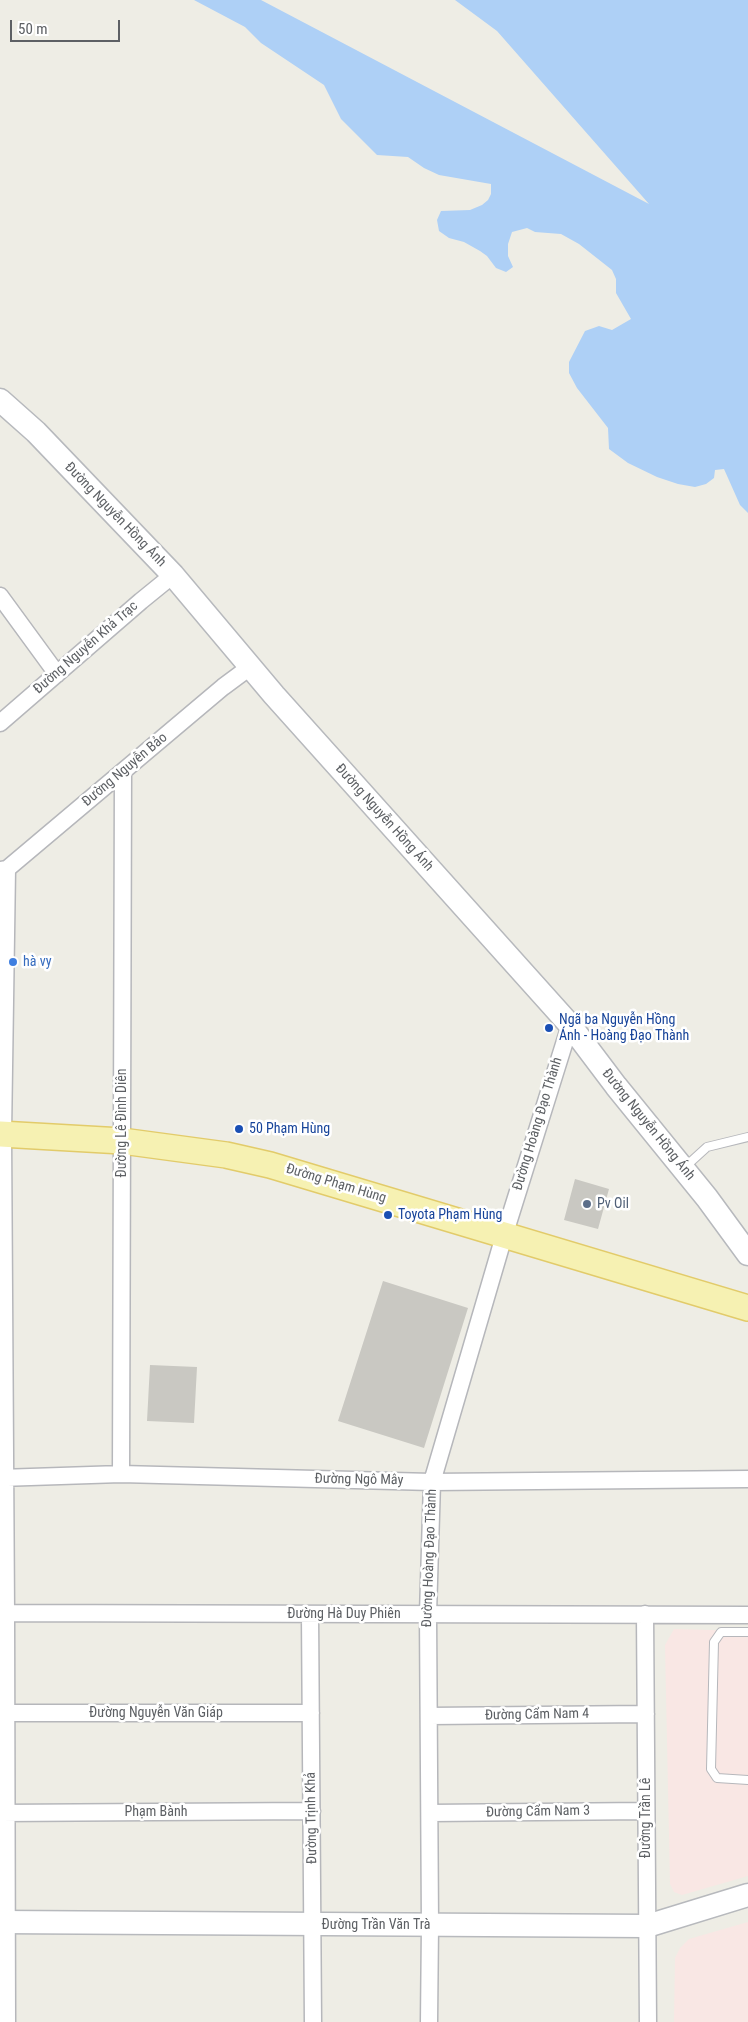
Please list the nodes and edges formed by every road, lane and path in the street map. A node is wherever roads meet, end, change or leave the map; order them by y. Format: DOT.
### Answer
graph roads {
  1 [pos="0,400"];
  2 [pos="173,575"];
  3 [pos="0,596"];
  4 [pos="250,667"];
  5 [pos="57,674"];
  6 [pos="0,723"];
  7 [pos="123,772"];
  8 [pos="3,869"];
  9 [pos="2,998"];
  10 [pos="570,1025"];
  11 [pos="1,1134"];
  12 [pos="748,1137"];
  13 [pos="122,1141"];
  14 [pos="683,1168"];
  15 [pos="504,1236"];
  16 [pos="748,1254"];
  17 [pos="748,1308"];
  18 [pos="2,1342"];
  19 [pos="121,1474"];
  20 [pos="3,1478"];
  21 [pos="748,1480"];
  22 [pos="432,1482"];
  23 [pos="3,1613"];
  24 [pos="310,1614"];
  25 [pos="428,1614"];
  26 [pos="645,1614"];
  27 [pos="748,1615"];
  28 [pos="748,1632"];
  29 [pos="311,1712"];
  30 [pos="3,1713"];
  31 [pos="646,1714"];
  32 [pos="429,1716"];
  33 [pos="748,1780"];
  34 [pos="312,1811"];
  35 [pos="646,1811"];
  36 [pos="3,1813"];
  37 [pos="430,1813"];
  38 [pos="748,1895"];
  39 [pos="4,1922"];
  40 [pos="314,1924"];
  41 [pos="430,1925"];
  42 [pos="647,1926"];
  43 [pos="7,2022"];
  44 [pos="313,2022"];
  45 [pos="429,2022"];
  46 [pos="648,2022"];
  1 -- 2 [label="street, Đường Nguyễn Hồng Ánh"];
  2 -- 4 [label="street, Đường Nguyễn Hồng Ánh"];
  2 -- 5 [label="street, Đường Nguyễn Khả Trạc"];
  3 -- 5 [label="street"];
  4 -- 7 [label="street, Đường Nguyễn Bảo"];
  4 -- 10 [label="street, Đường Nguyễn Hồng Ánh"];
  5 -- 6 [label="street, Đường Nguyễn Khả Trạc"];
  7 -- 8 [label="street, Đường Nguyễn Bảo"];
  7 -- 13 [label="street, Đường Lê Đình Diên"];
  8 -- 9 [label="street"];
  9 -- 11 [label="street"];
  10 -- 14 [label="street, Đường Nguyễn Hồng Ánh"];
  10 -- 15 [label="street, Đường Hoàng Đạo Thành"];
  11 -- 13 [label="main road, Đường Phạm Hùng"];
  11 -- 18 [label="street"];
  12 -- 14 [label="lane"];
  13 -- 15 [label="main road, Đường Phạm Hùng"];
  13 -- 19 [label="street, Đường Lê Đình Diên"];
  14 -- 16 [label="street, Đường Nguyễn Hồng Ánh"];
  15 -- 17 [label="main road, Đường Phạm Hùng"];
  15 -- 22 [label="street, Đường Hoàng Đạo Thành"];
  18 -- 20 [label="street"];
  19 -- 20 [label="street, Đường Ngô Mây"];
  19 -- 22 [label="street, Đường Ngô Mây"];
  20 -- 23 [label="street"];
  21 -- 22 [label="street, Đường Ngô Mây"];
  22 -- 25 [label="street, Đường Hoàng Đạo Thành"];
  23 -- 24 [label="street, Đường Hà Duy Phiên"];
  23 -- 30 [label="street"];
  24 -- 25 [label="street, Đường Hà Duy Phiên"];
  24 -- 29 [label="street, Đường Trịnh Khả"];
  25 -- 26 [label="street, Đường Hà Duy Phiên"];
  25 -- 32 [label="street, Đường Hoàng Đạo Thành"];
  26 -- 27 [label="street, Đường Hà Duy Phiên"];
  26 -- 31 [label="street, Đường Trần Lê"];
  28 -- 33 [label="lane"];
  29 -- 30 [label="street, Đường Nguyễn Văn Giáp"];
  29 -- 34 [label="street, Đường Trịnh Khả"];
  30 -- 36 [label="street"];
  31 -- 32 [label="street, Đường Cẩm Nam 4"];
  31 -- 35 [label="street, Đường Trần Lê"];
  32 -- 37 [label="street, Đường Hoàng Đạo Thành"];
  34 -- 36 [label="street, Phạm Bành"];
  34 -- 40 [label="street, Đường Trịnh Khả"];
  35 -- 37 [label="street, Đường Cẩm Nam 3"];
  35 -- 42 [label="street, Đường Trần Lê"];
  36 -- 39 [label="street"];
  37 -- 41 [label="street, Đường Hoàng Đạo Thành"];
  38 -- 42 [label="street, Đường Trần Văn Trà"];
  39 -- 40 [label="street, Đường Trần Văn Trà"];
  39 -- 43 [label="street"];
  40 -- 41 [label="street, Đường Trần Văn Trà"];
  40 -- 44 [label="street, Đường Trịnh Khả"];
  41 -- 42 [label="street, Đường Trần Văn Trà"];
  41 -- 45 [label="street, Đường Hoàng Đạo Thành"];
  42 -- 46 [label="street, Đường Trần Lê"];
}
